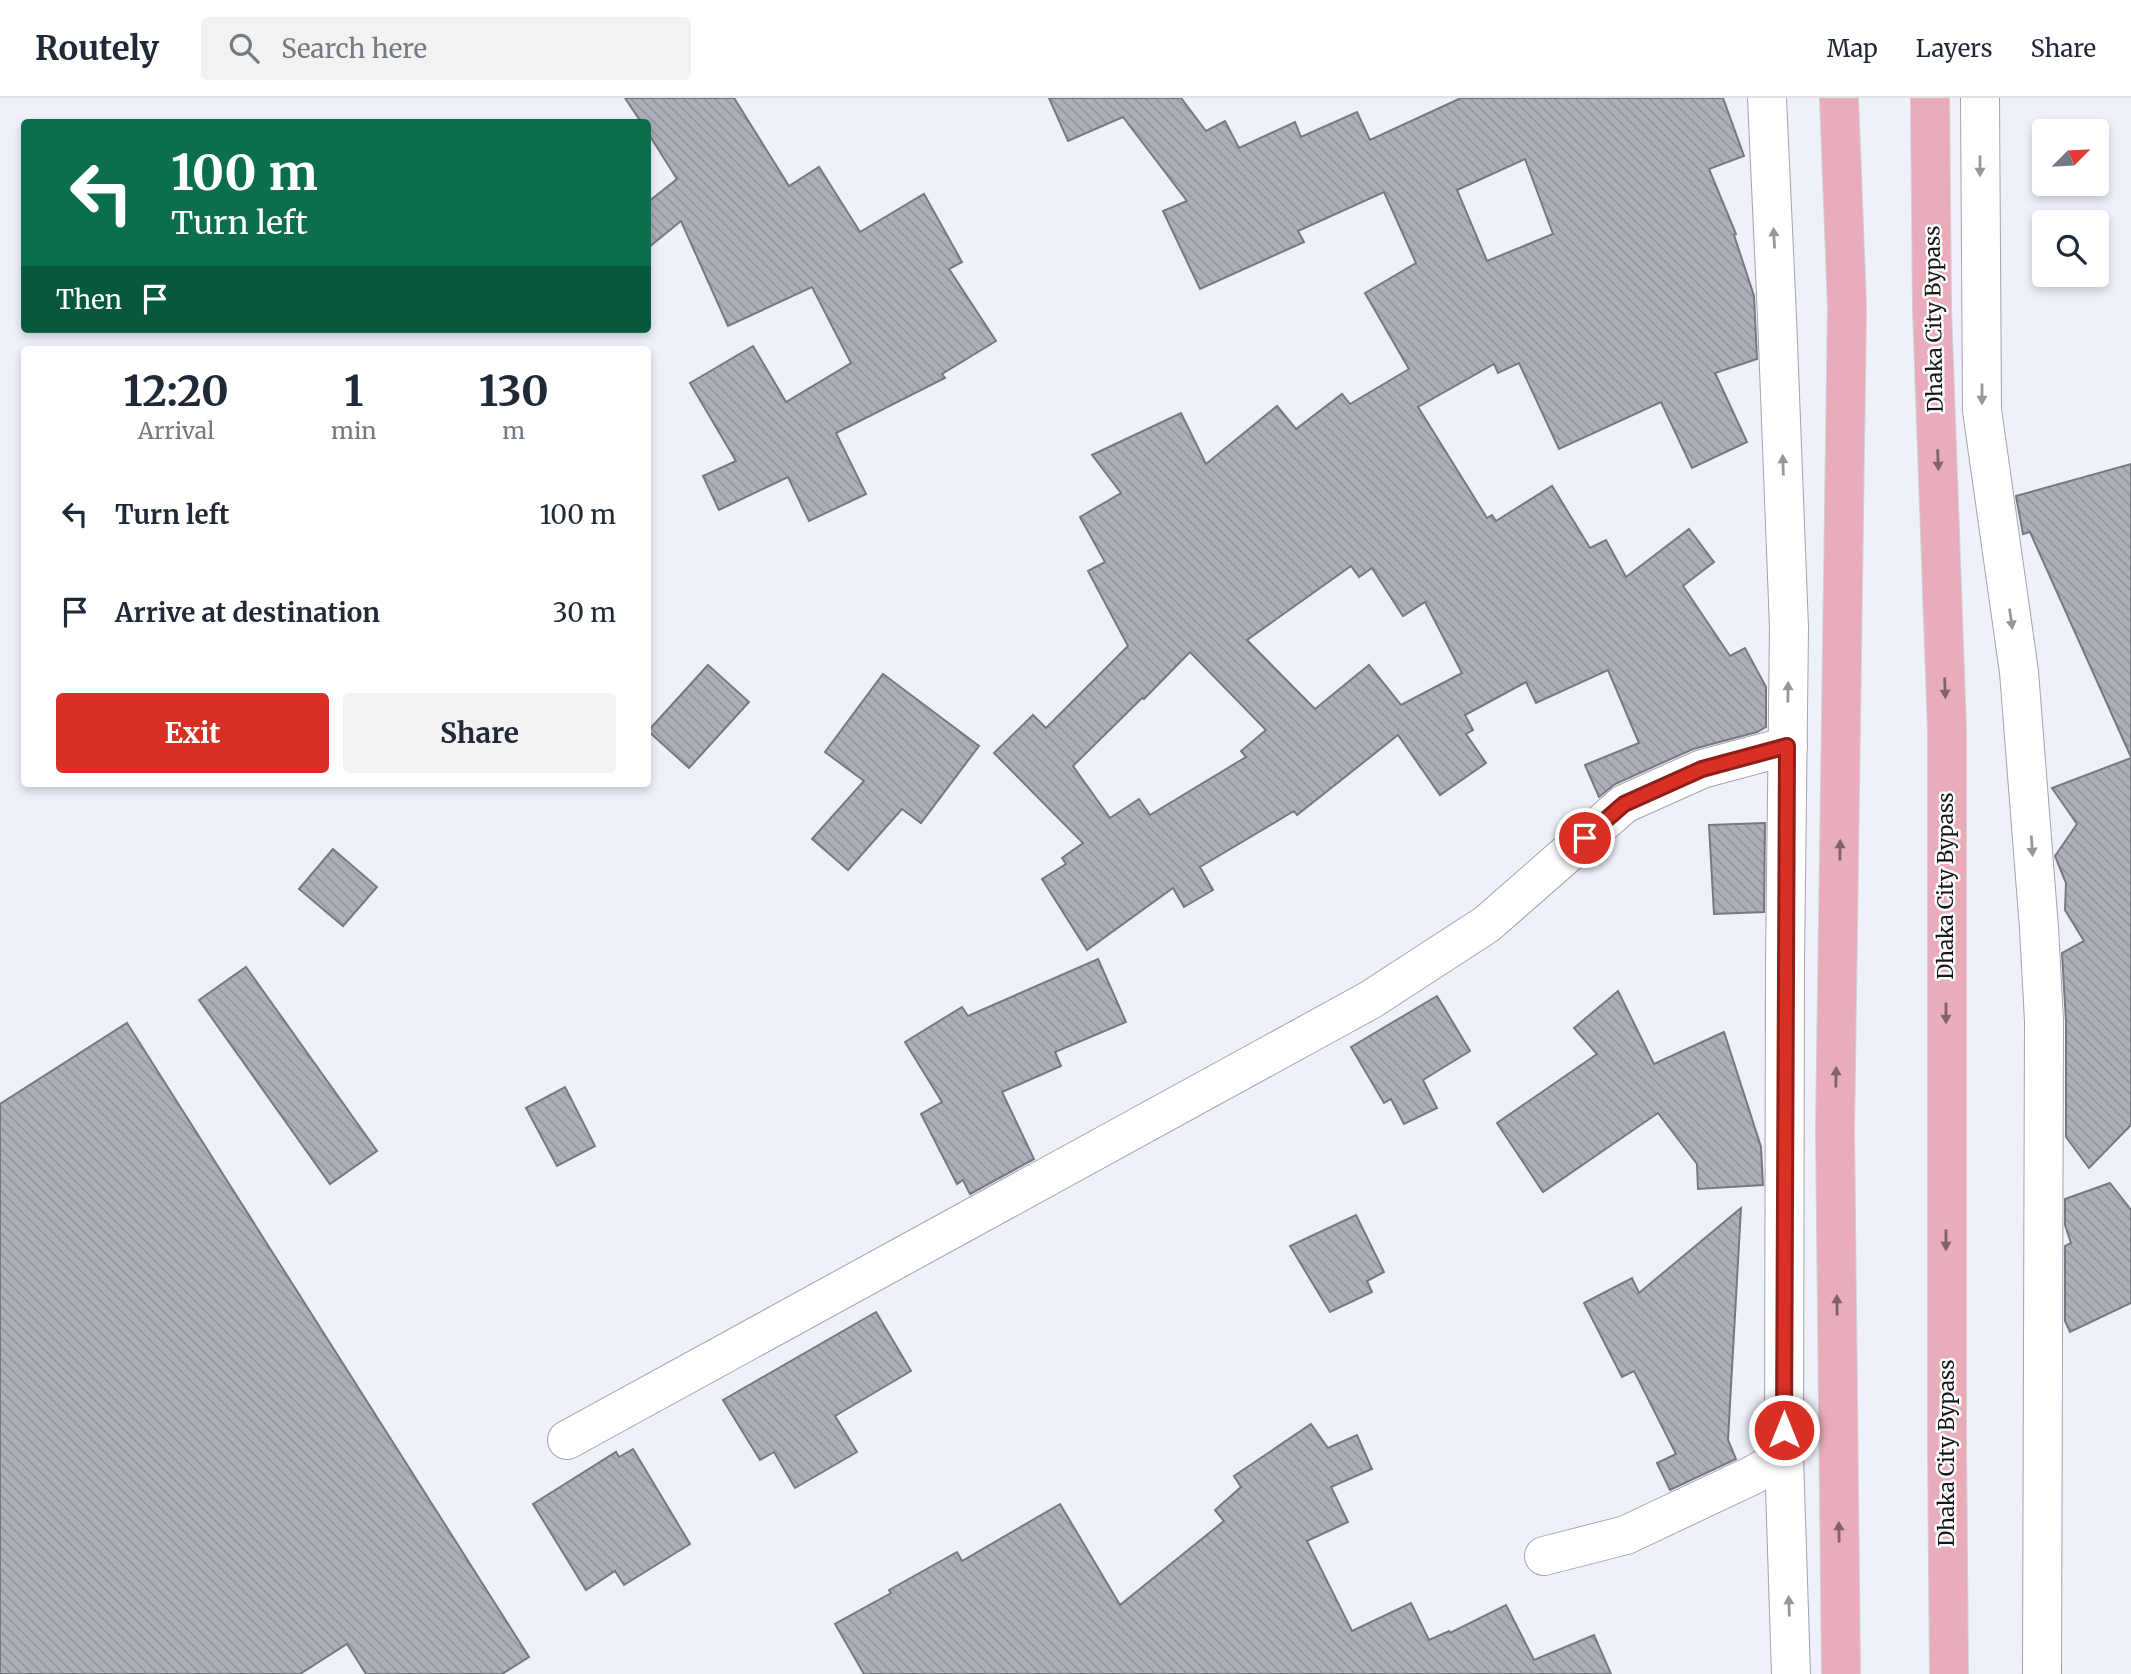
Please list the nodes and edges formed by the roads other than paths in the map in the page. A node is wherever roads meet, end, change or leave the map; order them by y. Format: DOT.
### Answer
graph roads {
  1 [pos="1767,98"];
  2 [pos="1839,98"];
  3 [pos="1930,98"];
  4 [pos="1980,98"];
  5 [pos="1787,746"];
  6 [pos="567,1440"];
  7 [pos="1784,1457"];
  8 [pos="1544,1556"];
  9 [pos="1791,1674"];
  10 [pos="1841,1674"];
  11 [pos="1949,1674"];
  12 [pos="2042,1674"];
  5 -- 1 [label="main road, one-way"];
  10 -- 2 [label="highway, one-way"];
  3 -- 11 [label="highway, Dhaka City Bypass, one-way"];
  4 -- 12 [label="main road, one-way"];
  5 -- 6 [label="main road"];
  5 -- 7 [label="main road"];
  7 -- 8 [label="main road"];
  9 -- 7 [label="main road, one-way"];
}
